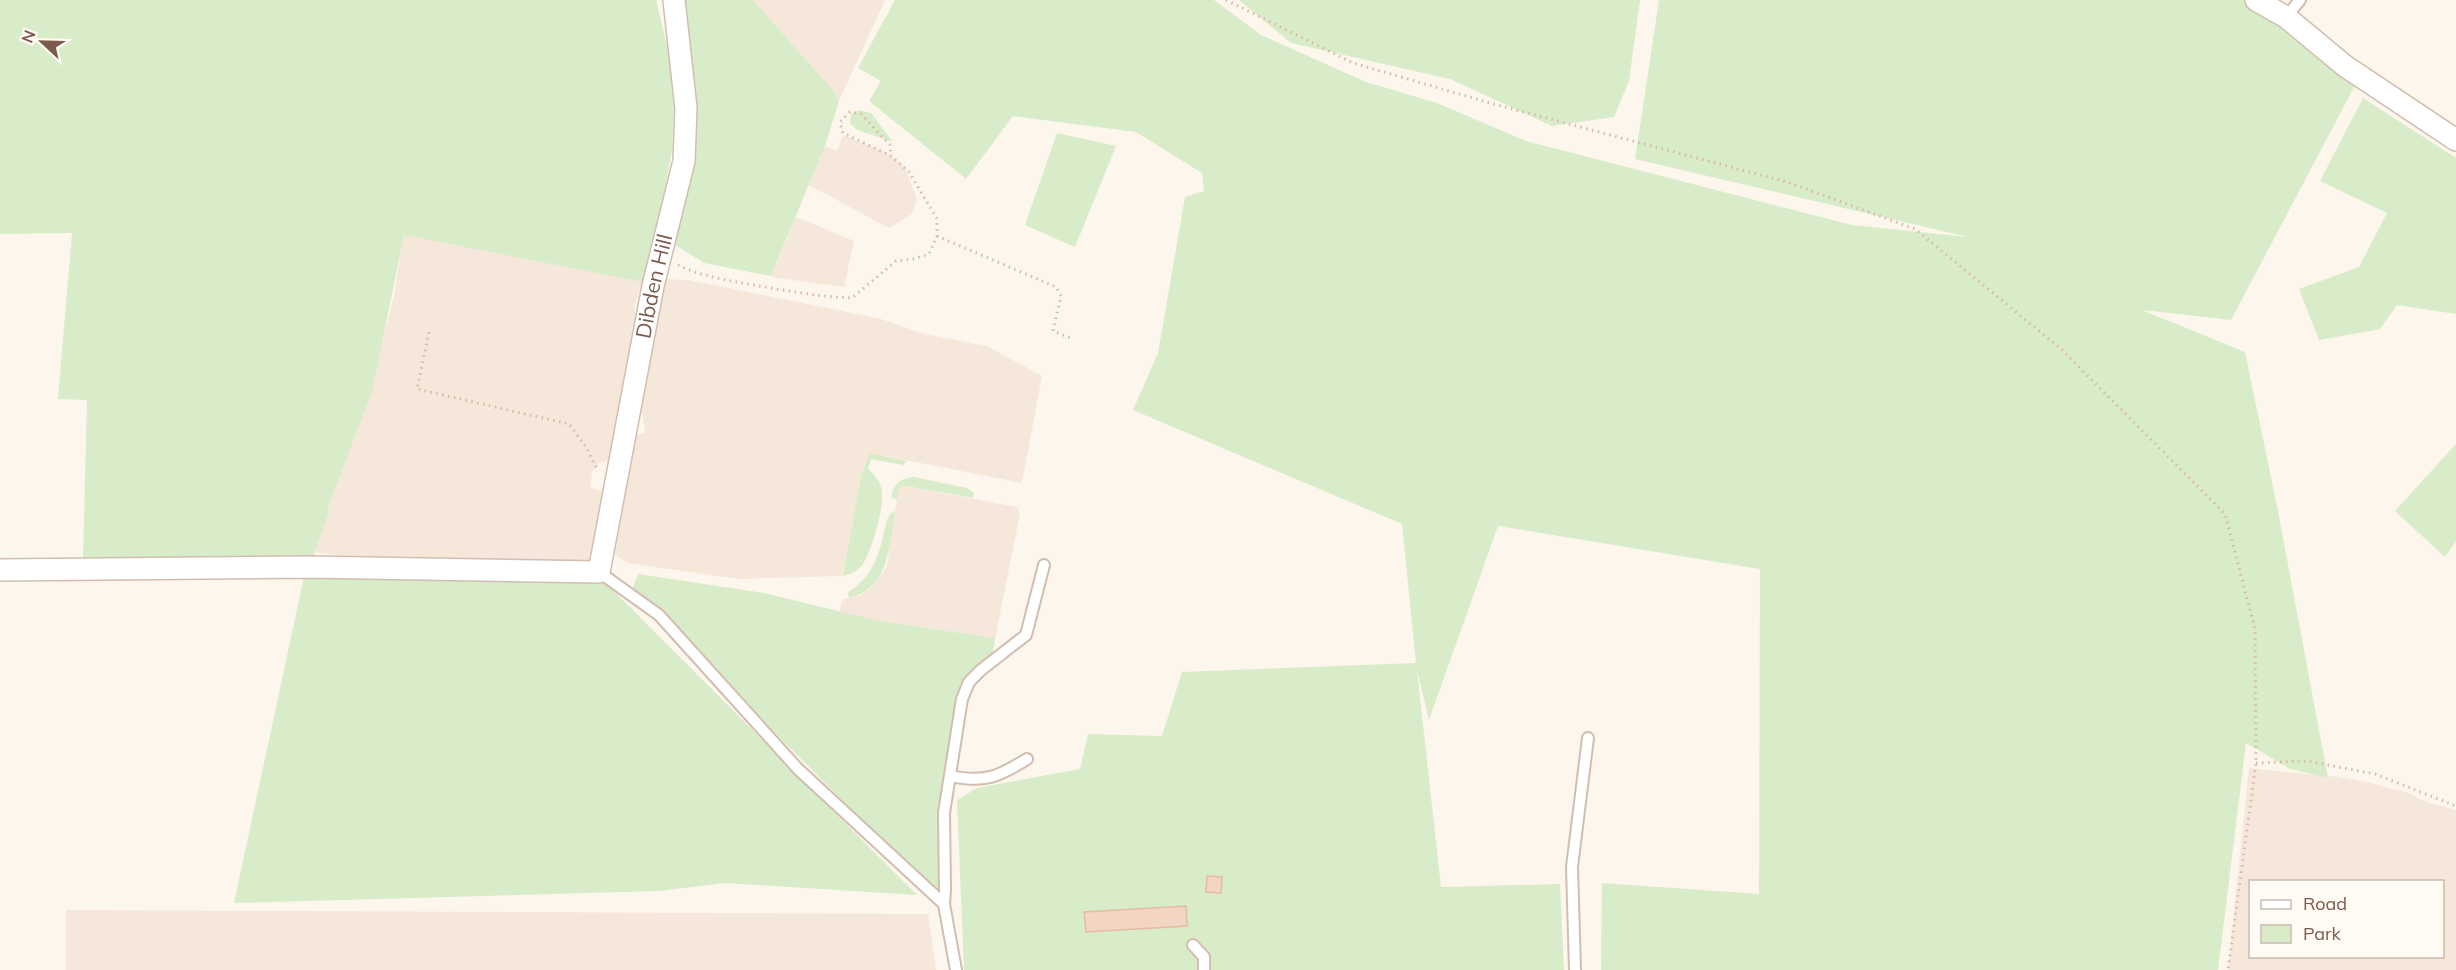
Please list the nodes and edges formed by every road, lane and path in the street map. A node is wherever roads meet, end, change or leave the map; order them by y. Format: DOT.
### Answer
graph roads {
  1 [pos="674,0"];
  2 [pos="1226,0"];
  3 [pos="2256,0"];
  4 [pos="2300,0"];
  5 [pos="2286,17"];
  6 [pos="2456,140"];
  7 [pos="891,156"];
  8 [pos="938,236"];
  9 [pos="660,256"];
  10 [pos="429,332"];
  11 [pos="1073,339"];
  12 [pos="612,499"];
  13 [pos="1044,565"];
  14 [pos="0,570"];
  15 [pos="599,572"];
  16 [pos="1588,738"];
  17 [pos="1028,759"];
  18 [pos="2256,763"];
  19 [pos="950,776"];
  20 [pos="2456,806"];
  21 [pos="944,904"];
  22 [pos="1193,945"];
  23 [pos="956,970"];
  24 [pos="1204,970"];
  25 [pos="1575,970"];
  26 [pos="2228,970"];
  1 -- 9 [label="street, Dibden Hill"];
  2 -- 18 [label="path"];
  3 -- 5 [label="street"];
  4 -- 5 [label="lane"];
  5 -- 6 [label="street"];
  7 -- 7 [label="path"];
  7 -- 8 [label="path"];
  8 -- 9 [label="path"];
  8 -- 11 [label="path"];
  9 -- 12 [label="street, Dibden Hill"];
  10 -- 12 [label="path"];
  12 -- 15 [label="street, Dibden Hill"];
  13 -- 19 [label="lane"];
  14 -- 15 [label="street"];
  15 -- 21 [label="lane"];
  16 -- 25 [label="lane"];
  17 -- 19 [label="lane"];
  18 -- 20 [label="path"];
  18 -- 26 [label="path"];
  19 -- 21 [label="lane"];
  21 -- 23 [label="lane"];
  22 -- 24 [label="lane"];
}
